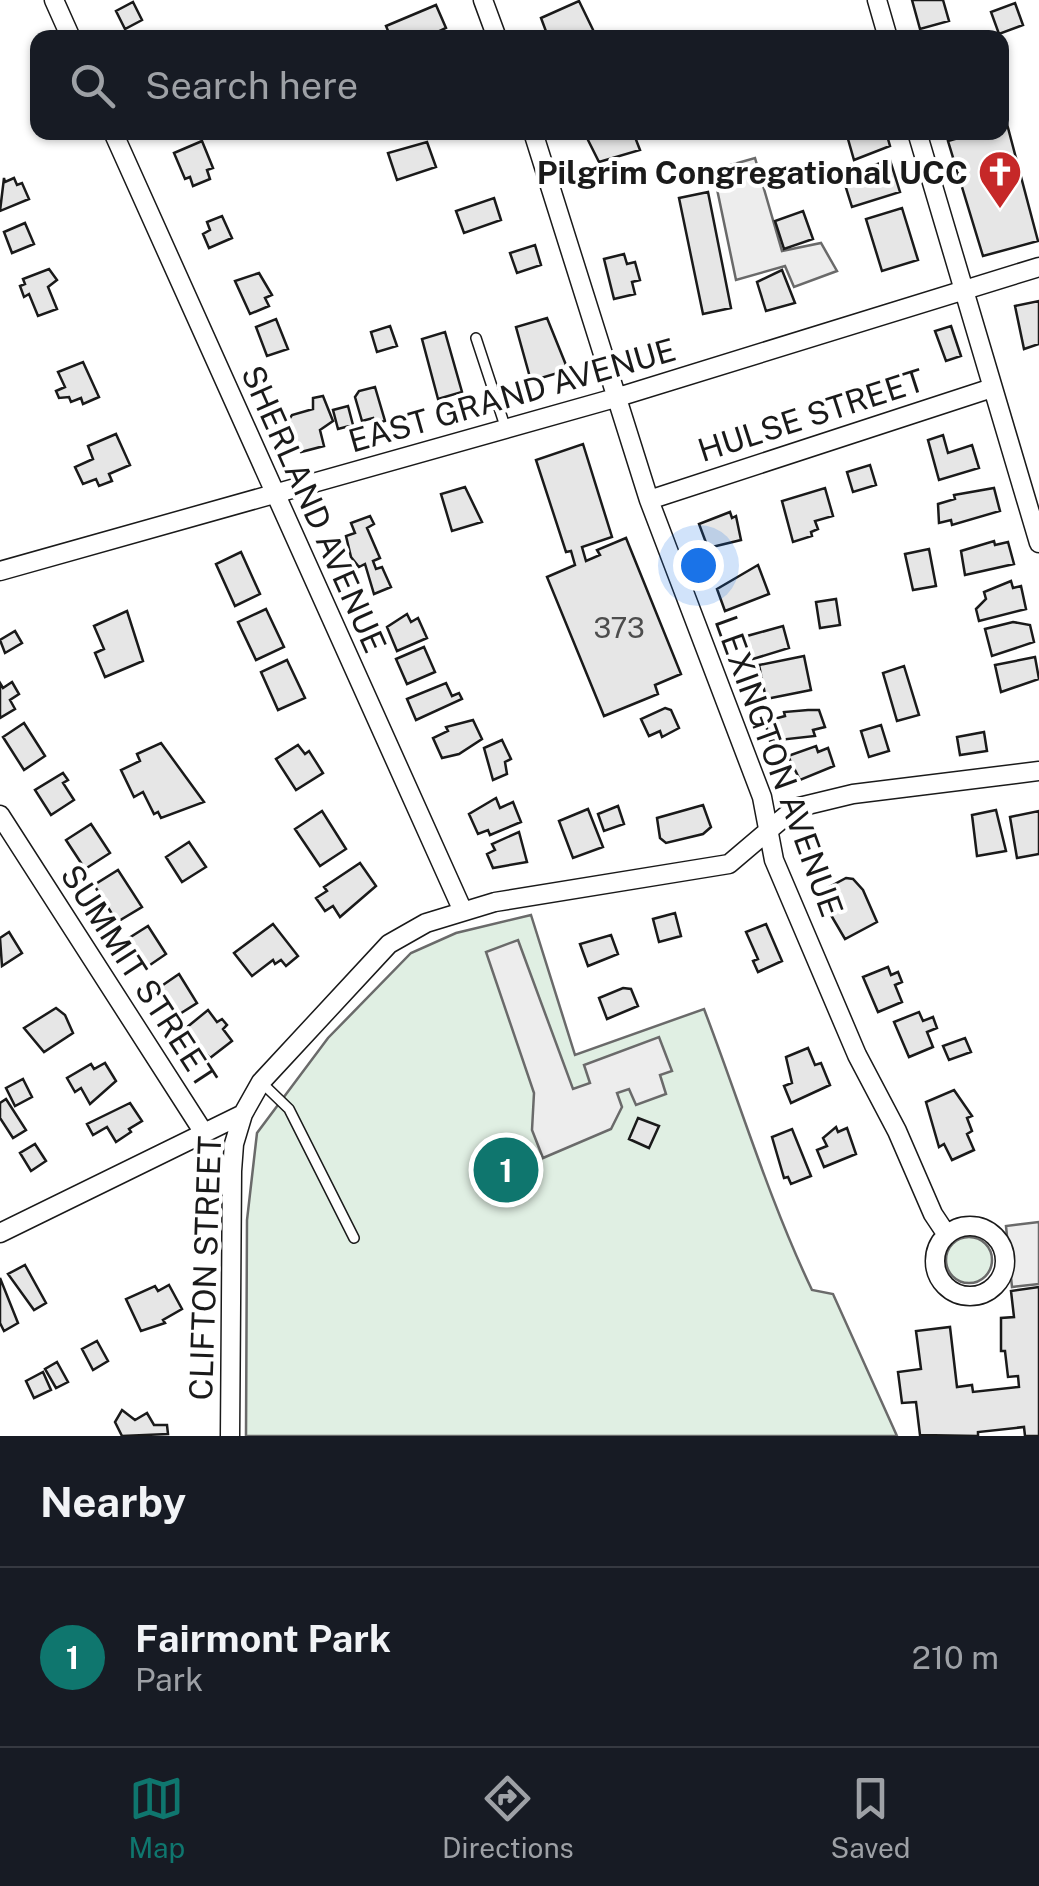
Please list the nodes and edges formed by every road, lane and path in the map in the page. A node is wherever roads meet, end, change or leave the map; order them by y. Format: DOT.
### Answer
graph roads {
  1 [pos="54,0"];
  2 [pos="483,0"];
  3 [pos="877,0"];
  4 [pos="67,30"];
  5 [pos="494,30"];
  6 [pos="886,30"];
  7 [pos="117,140"];
  8 [pos="535,140"];
  9 [pos="919,140"];
  10 [pos="1039,268"];
  11 [pos="965,290"];
  12 [pos="476,338"];
  13 [pos="992,388"];
  14 [pos="615,398"];
  15 [pos="506,428"];
  16 [pos="273,494"];
  17 [pos="649,500"];
  18 [pos="1039,543"];
  19 [pos="0,571"];
  20 [pos="1039,771"];
  21 [pos="0,815"];
  22 [pos="767,829"];
  23 [pos="462,909"];
  24 [pos="262,1082"];
  25 [pos="243,1114"];
  26 [pos="204,1133"];
  27 [pos="0,1233"];
  28 [pos="947,1235"];
  29 [pos="354,1238"];
  30 [pos="230,1436"];
  1 -- 4 [label="street"];
  2 -- 5 [label="street"];
  3 -- 6 [label="street"];
  7 -- 16 [label="street, SHERLAND AVENUE"];
  8 -- 14 [label="street, LEXINGTON AVENUE"];
  9 -- 11 [label="street"];
  10 -- 11 [label="street, EAST GRAND AVENUE"];
  11 -- 13 [label="street"];
  11 -- 14 [label="street, EAST GRAND AVENUE"];
  12 -- 15 [label="lane"];
  13 -- 17 [label="street, HULSE STREET"];
  13 -- 18 [label="street"];
  14 -- 15 [label="street, EAST GRAND AVENUE"];
  14 -- 17 [label="street, LEXINGTON AVENUE"];
  15 -- 16 [label="street, EAST GRAND AVENUE"];
  16 -- 19 [label="street, EAST GRAND AVENUE"];
  16 -- 23 [label="street, SHERLAND AVENUE"];
  17 -- 22 [label="street, LEXINGTON AVENUE"];
  20 -- 22 [label="street, CLIFTON STREET"];
  21 -- 26 [label="street, SUMMIT STREET"];
  22 -- 23 [label="street, CLIFTON STREET"];
  22 -- 28 [label="street, LEXINGTON AVENUE"];
  23 -- 24 [label="street, CLIFTON STREET"];
  24 -- 25 [label="street, CLIFTON STREET"];
  24 -- 29 [label="lane"];
  25 -- 26 [label="street, SUMMIT STREET"];
  25 -- 30 [label="street, CLIFTON STREET"];
  26 -- 27 [label="street"];
  28 -- 28 [label="street"];
}
